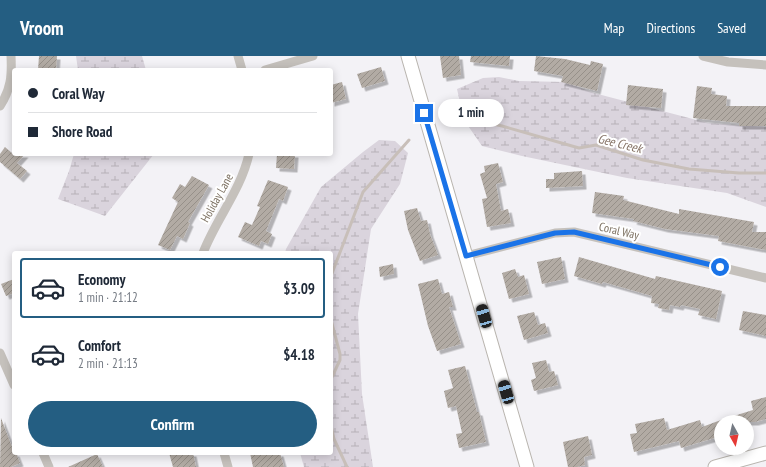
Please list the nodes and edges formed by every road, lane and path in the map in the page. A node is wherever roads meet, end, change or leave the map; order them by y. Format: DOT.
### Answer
graph roads {
  1 [pos="11,56"];
  2 [pos="238,56"];
  3 [pos="312,56"];
  4 [pos="408,56"];
  5 [pos="703,56"];
  6 [pos="766,65"];
  7 [pos="241,68"];
  8 [pos="272,68"];
  9 [pos="0,106"];
  10 [pos="249,156"];
  11 [pos="204,251"];
  12 [pos="466,256"];
  13 [pos="766,278"];
  14 [pos="0,353"];
  15 [pos="12,380"];
  16 [pos="766,453"];
  17 [pos="44,455"];
  18 [pos="225,455"];
  19 [pos="49,467"];
  20 [pos="228,467"];
  21 [pos="527,467"];
  22 [pos="715,467"];
  1 -- 9 [label="street"];
  2 -- 7 [label="street"];
  3 -- 8 [label="street"];
  4 -- 12 [label="street"];
  5 -- 6 [label="street"];
  10 -- 11 [label="street, Holiday Lane"];
  12 -- 13 [label="street, Coral Way"];
  12 -- 21 [label="street"];
  14 -- 15 [label="street"];
  16 -- 22 [label="street"];
  17 -- 19 [label="street"];
  18 -- 20 [label="street"];
}
